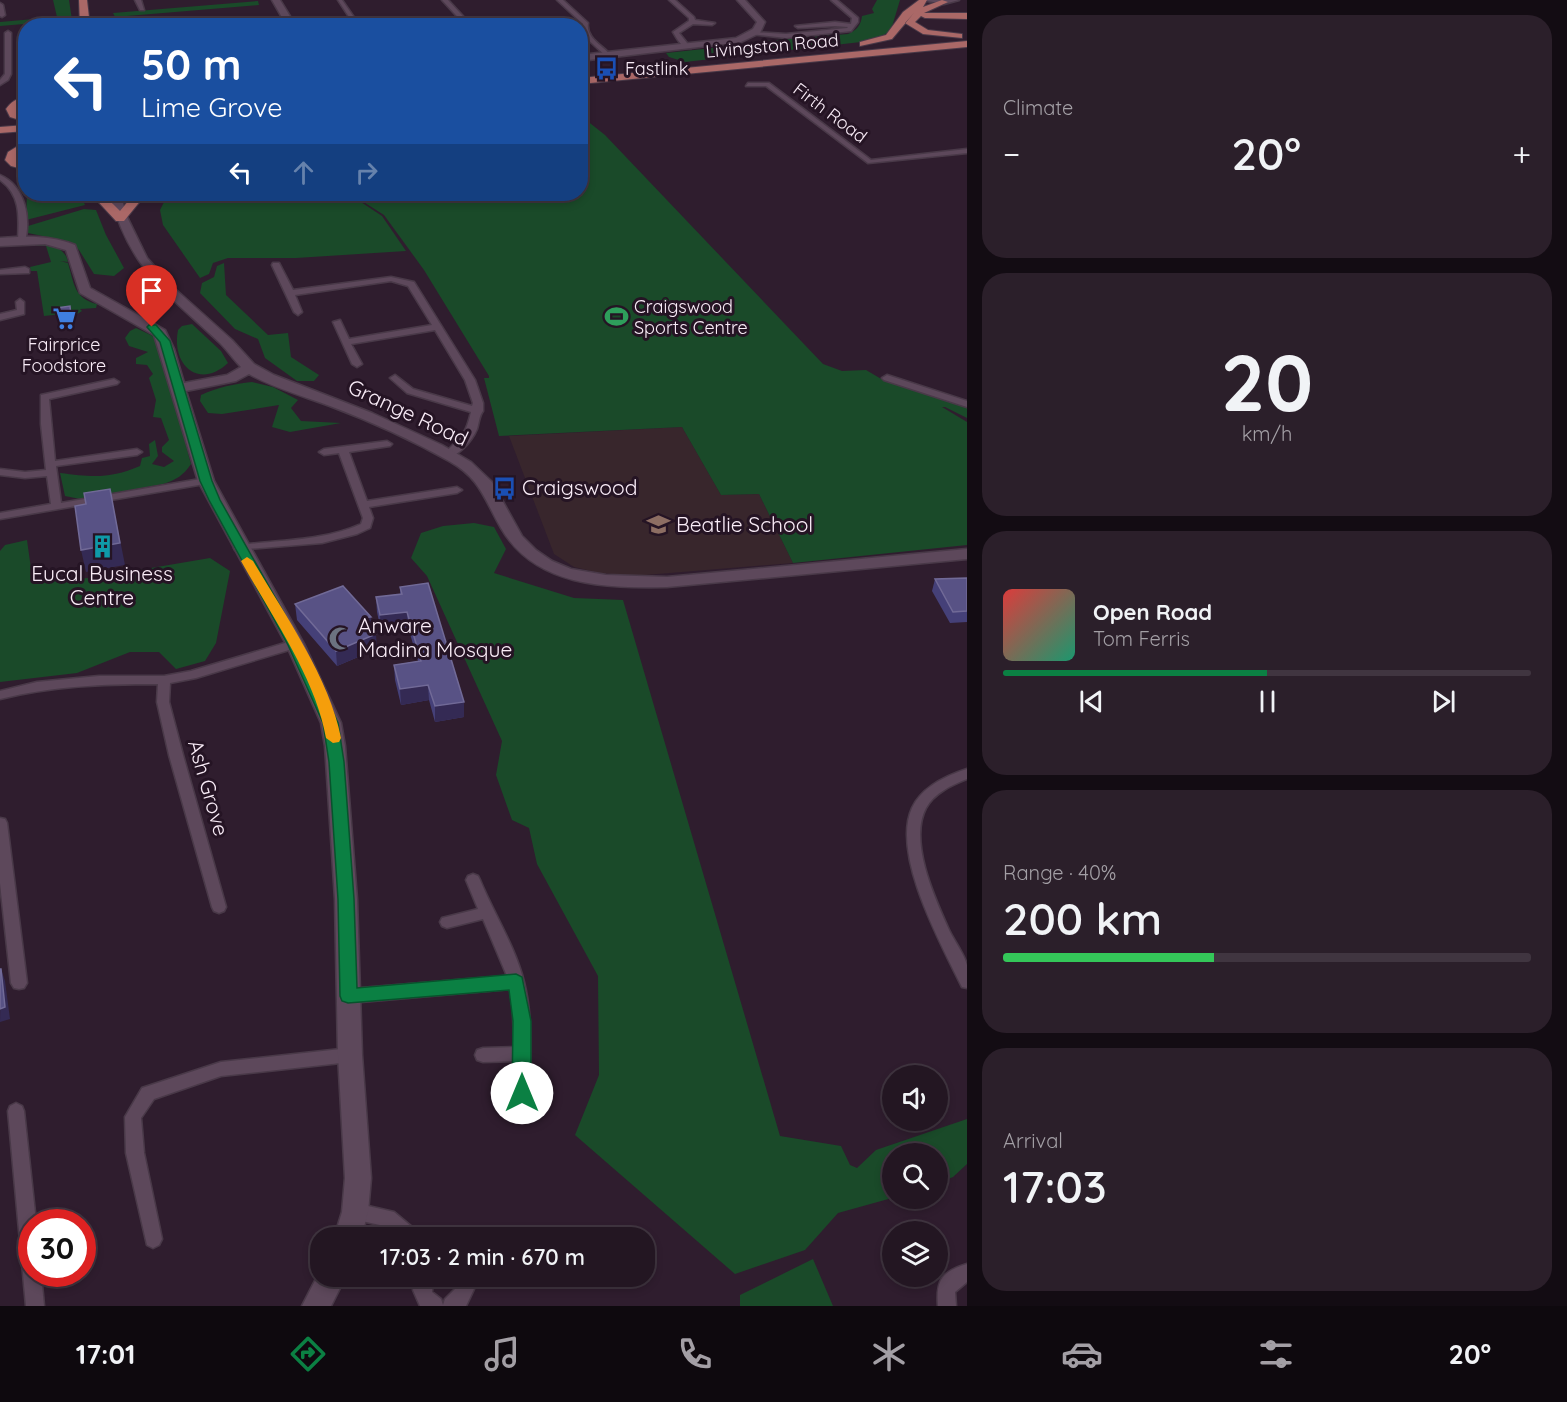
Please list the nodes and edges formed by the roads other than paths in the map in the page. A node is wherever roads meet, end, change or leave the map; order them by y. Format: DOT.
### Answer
graph roads {
  1 [pos="83,0"];
  2 [pos="138,0"];
  3 [pos="276,0"];
  4 [pos="445,0"];
  5 [pos="560,0"];
  6 [pos="672,0"];
  7 [pos="741,0"];
  8 [pos="834,0"];
  9 [pos="924,0"];
  10 [pos="340,1"];
  11 [pos="944,2"];
  12 [pos="963,4"];
  13 [pos="0,5"];
  14 [pos="142,9"];
  15 [pos="2,15"];
  16 [pos="967,16"];
  17 [pos="914,17"];
  18 [pos="84,18"];
  19 [pos="287,18"];
  20 [pos="352,18"];
  21 [pos="462,18"];
  22 [pos="581,18"];
  23 [pos="692,22"];
  24 [pos="712,23"];
  25 [pos="798,26"];
  26 [pos="852,26"];
  27 [pos="8,33"];
  28 [pos="753,34"];
  29 [pos="588,37"];
  30 [pos="967,40"];
  31 [pos="688,47"];
  32 [pos="608,55"];
  33 [pos="588,57"];
  34 [pos="705,64"];
  35 [pos="588,75"];
  36 [pos="588,80"];
  37 [pos="0,83"];
  38 [pos="748,85"];
  39 [pos="18,97"];
  40 [pos="18,103"];
  41 [pos="0,105"];
  42 [pos="18,116"];
  43 [pos="18,129"];
  44 [pos="0,130"];
  45 [pos="18,134"];
  46 [pos="0,135"];
  47 [pos="18,150"];
  48 [pos="967,151"];
  49 [pos="0,165"];
  50 [pos="18,165"];
  51 [pos="18,168"];
  52 [pos="0,177"];
  53 [pos="18,192"];
  54 [pos="21,201"];
  55 [pos="104,201"];
  56 [pos="117,201"];
  57 [pos="134,201"];
  58 [pos="120,218"];
  59 [pos="22,240"];
  60 [pos="0,242"];
  61 [pos="276,265"];
  62 [pos="0,272"];
  63 [pos="26,272"];
  64 [pos="290,293"];
  65 [pos="20,302"];
  66 [pos="298,312"];
  67 [pos="0,317"];
  68 [pos="337,322"];
  69 [pos="436,327"];
  70 [pos="346,342"];
  71 [pos="357,364"];
  72 [pos="251,368"];
  73 [pos="394,378"];
  74 [pos="887,378"];
  75 [pos="114,382"];
  76 [pos="178,388"];
  77 [pos="967,404"];
  78 [pos="478,411"];
  79 [pos="387,444"];
  80 [pos="343,450"];
  81 [pos="137,452"];
  82 [pos="324,453"];
  83 [pos="448,455"];
  84 [pos="53,468"];
  85 [pos="0,472"];
  86 [pos="206,481"];
  87 [pos="456,490"];
  88 [pos="364,505"];
  89 [pos="56,506"];
  90 [pos="0,516"];
  91 [pos="239,548"];
  92 [pos="967,554"];
  93 [pos="295,645"];
  94 [pos="164,680"];
  95 [pos="0,695"];
  96 [pos="967,774"];
  97 [pos="0,823"];
  98 [pos="473,880"];
  99 [pos="219,907"];
  100 [pos="485,913"];
  101 [pos="447,922"];
  102 [pos="516,982"];
  103 [pos="967,982"];
  104 [pos="19,983"];
  105 [pos="348,996"];
  106 [pos="522,1054"];
  107 [pos="350,1055"];
  108 [pos="483,1055"];
  109 [pos="522,1093"];
  110 [pos="16,1111"];
  111 [pos="26,1209"];
  112 [pos="355,1212"];
  113 [pos="350,1227"];
  114 [pos="399,1227"];
  115 [pos="153,1239"];
  116 [pos="967,1273"];
  117 [pos="33,1287"];
  118 [pos="326,1287"];
  119 [pos="423,1287"];
  120 [pos="464,1287"];
  121 [pos="35,1306"];
  122 [pos="316,1306"];
  123 [pos="434,1306"];
  124 [pos="452,1306"];
  125 [pos="947,1306"];
  1 -- 18 [label="main road"];
  2 -- 14 [label="street"];
  3 -- 19 [label="street"];
  4 -- 21 [label="street"];
  5 -- 22 [label="street"];
  6 -- 23 [label="street"];
  7 -- 28 [label="street"];
  8 -- 26 [label="street"];
  9 -- 11 [label="street"];
  9 -- 34 [label="main road"];
  10 -- 20 [label="street"];
  11 -- 12 [label="street"];
  11 -- 12 [label="street"];
  11 -- 17 [label="main road"];
  13 -- 15 [label="street"];
  16 -- 17 [label="main road"];
  17 -- 30 [label="main road"];
  23 -- 24 [label="street"];
  23 -- 31 [label="street"];
  25 -- 26 [label="street"];
  26 -- 28 [label="street"];
  27 -- 37 [label="street"];
  28 -- 31 [label="street"];
  29 -- 32 [label="street"];
  30 -- 34 [label="main road, Livingston Road"];
  30 -- 36 [label="main road, Livingston Road"];
  31 -- 32 [label="street"];
  32 -- 33 [label="street"];
  34 -- 35 [label="main road, Livingston Road"];
  38 -- 48 [label="street, Firth Road"];
  39 -- 41 [label="main road"];
  40 -- 42 [label="main road"];
  43 -- 44 [label="main road"];
  45 -- 46 [label="main road"];
  47 -- 50 [label="main road"];
  49 -- 51 [label="main road"];
  52 -- 53 [label="street"];
  54 -- 59 [label="street"];
  55 -- 58 [label="main road"];
  56 -- 58 [label="street"];
  57 -- 58 [label="main road"];
  58 -- 72 [label="street"];
  59 -- 60 [label="street"];
  59 -- 76 [label="street"];
  61 -- 64 [label="street"];
  62 -- 63 [label="street"];
  64 -- 66 [label="street"];
  64 -- 69 [label="street"];
  65 -- 67 [label="street"];
  68 -- 70 [label="street"];
  69 -- 70 [label="street"];
  69 -- 78 [label="street"];
  70 -- 71 [label="street"];
  72 -- 76 [label="street"];
  72 -- 83 [label="street, Grange Road"];
  73 -- 78 [label="street"];
  74 -- 77 [label="street"];
  75 -- 84 [label="street"];
  76 -- 86 [label="street"];
  78 -- 83 [label="street"];
  79 -- 80 [label="street"];
  80 -- 82 [label="street"];
  80 -- 88 [label="street"];
  81 -- 84 [label="street"];
  83 -- 92 [label="street, Grange Road"];
  84 -- 85 [label="street"];
  84 -- 89 [label="street"];
  86 -- 89 [label="street"];
  86 -- 91 [label="street"];
  87 -- 88 [label="street"];
  88 -- 91 [label="street"];
  89 -- 90 [label="street"];
  91 -- 93 [label="street"];
  93 -- 94 [label="street"];
  93 -- 105 [label="street"];
  94 -- 95 [label="street"];
  94 -- 99 [label="street, Ash Grove"];
  96 -- 103 [label="street"];
  97 -- 104 [label="street"];
  98 -- 100 [label="street"];
  100 -- 101 [label="street"];
  100 -- 102 [label="street"];
  102 -- 105 [label="street"];
  102 -- 106 [label="street"];
  105 -- 107 [label="street"];
  106 -- 108 [label="street"];
  106 -- 109 [label="street"];
  107 -- 112 [label="street"];
  107 -- 115 [label="street"];
  110 -- 111 [label="street"];
  112 -- 113 [label="street"];
  112 -- 114 [label="street"];
  116 -- 125 [label="street"];
  117 -- 121 [label="street"];
  118 -- 122 [label="street"];
  119 -- 123 [label="street"];
  120 -- 124 [label="street"];
}
